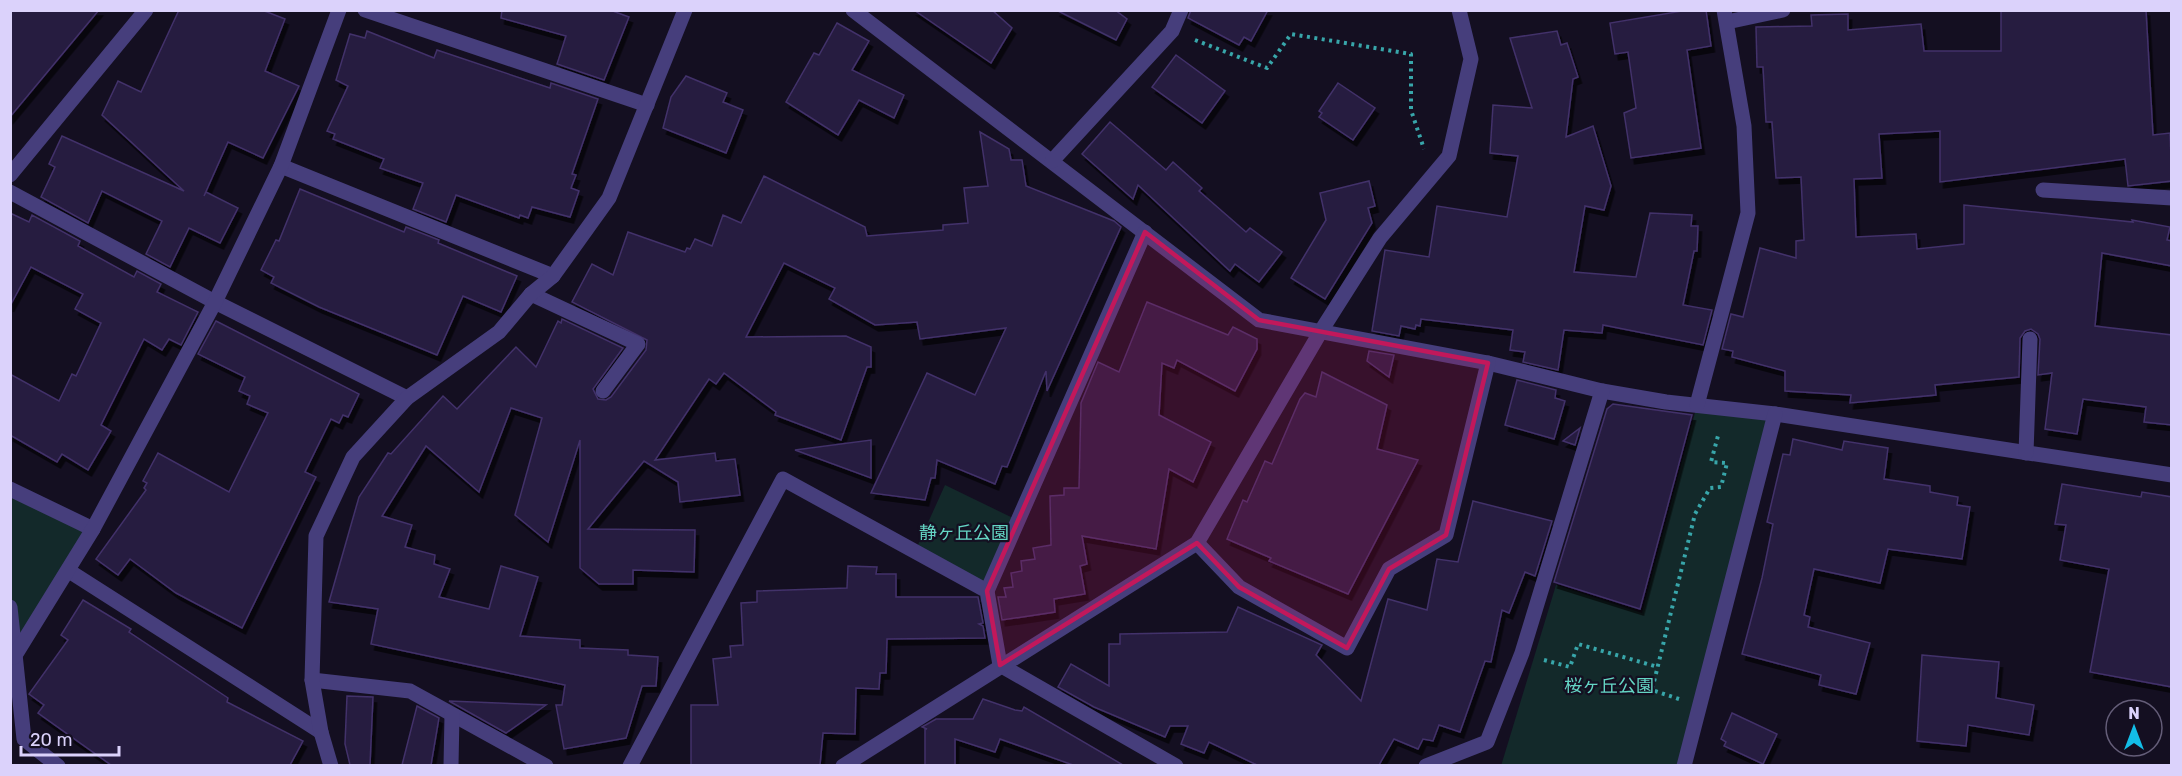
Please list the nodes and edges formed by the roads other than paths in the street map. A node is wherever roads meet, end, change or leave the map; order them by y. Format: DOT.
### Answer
graph roads {
  1 [pos="146,10"];
  2 [pos="339,10"];
  3 [pos="364,10"];
  4 [pos="685,10"];
  5 [pos="853,10"];
  6 [pos="1181,10"];
  7 [pos="1459,10"];
  8 [pos="1783,10"];
  9 [pos="1726,16"];
  10 [pos="647,105"];
  11 [pos="1052,161"];
  12 [pos="281,166"];
  13 [pos="10,175"];
  14 [pos="2043,190"];
  15 [pos="10,192"];
  16 [pos="2172,198"];
  17 [pos="1145,232"];
  18 [pos="554,276"];
  19 [pos="531,294"];
  20 [pos="215,302"];
  21 [pos="1321,331"];
  22 [pos="2030,339"];
  23 [pos="1488,363"];
  24 [pos="1602,391"];
  25 [pos="603,392"];
  26 [pos="406,398"];
  27 [pos="1697,405"];
  28 [pos="1775,414"];
  29 [pos="2026,453"];
  30 [pos="2172,475"];
  31 [pos="10,489"];
  32 [pos="93,529"];
  33 [pos="1197,543"];
  34 [pos="69,571"];
  35 [pos="987,591"];
  36 [pos="10,607"];
  37 [pos="14,657"];
  38 [pos="1000,665"];
  39 [pos="312,680"];
  40 [pos="452,715"];
  41 [pos="321,732"];
  42 [pos="58,765"];
  43 [pos="331,765"];
  44 [pos="451,765"];
  45 [pos="546,765"];
  46 [pos="630,765"];
  47 [pos="843,765"];
  48 [pos="1176,765"];
  49 [pos="1426,765"];
  50 [pos="1684,765"];
  1 -- 13 [label="street"];
  2 -- 12 [label="street"];
  3 -- 10 [label="street"];
  4 -- 10 [label="street"];
  5 -- 11 [label="street"];
  6 -- 11 [label="street"];
  7 -- 21 [label="street"];
  8 -- 9 [label="street"];
  9 -- 27 [label="street"];
  10 -- 18 [label="street"];
  11 -- 17 [label="street"];
  12 -- 18 [label="street"];
  12 -- 20 [label="street"];
  14 -- 16 [label="street"];
  15 -- 20 [label="street"];
  17 -- 21 [label="street"];
  17 -- 35 [label="street"];
  18 -- 19 [label="street"];
  19 -- 25 [label="street"];
  19 -- 26 [label="street"];
  20 -- 26 [label="street"];
  20 -- 32 [label="street"];
  21 -- 23 [label="street"];
  21 -- 33 [label="street"];
  22 -- 29 [label="street"];
  23 -- 24 [label="street"];
  23 -- 33 [label="street"];
  24 -- 27 [label="street"];
  24 -- 49 [label="street"];
  26 -- 39 [label="street"];
  27 -- 28 [label="street"];
  28 -- 29 [label="street"];
  28 -- 50 [label="street"];
  29 -- 30 [label="street"];
  31 -- 32 [label="street"];
  32 -- 34 [label="street"];
  33 -- 38 [label="street"];
  34 -- 37 [label="street"];
  34 -- 41 [label="street"];
  35 -- 38 [label="street"];
  35 -- 46 [label="street"];
  36 -- 37 [label="street"];
  37 -- 42 [label="street"];
  38 -- 47 [label="street"];
  38 -- 48 [label="street"];
  39 -- 40 [label="street"];
  39 -- 41 [label="street"];
  40 -- 44 [label="street"];
  40 -- 45 [label="street"];
  41 -- 43 [label="street"];
}
